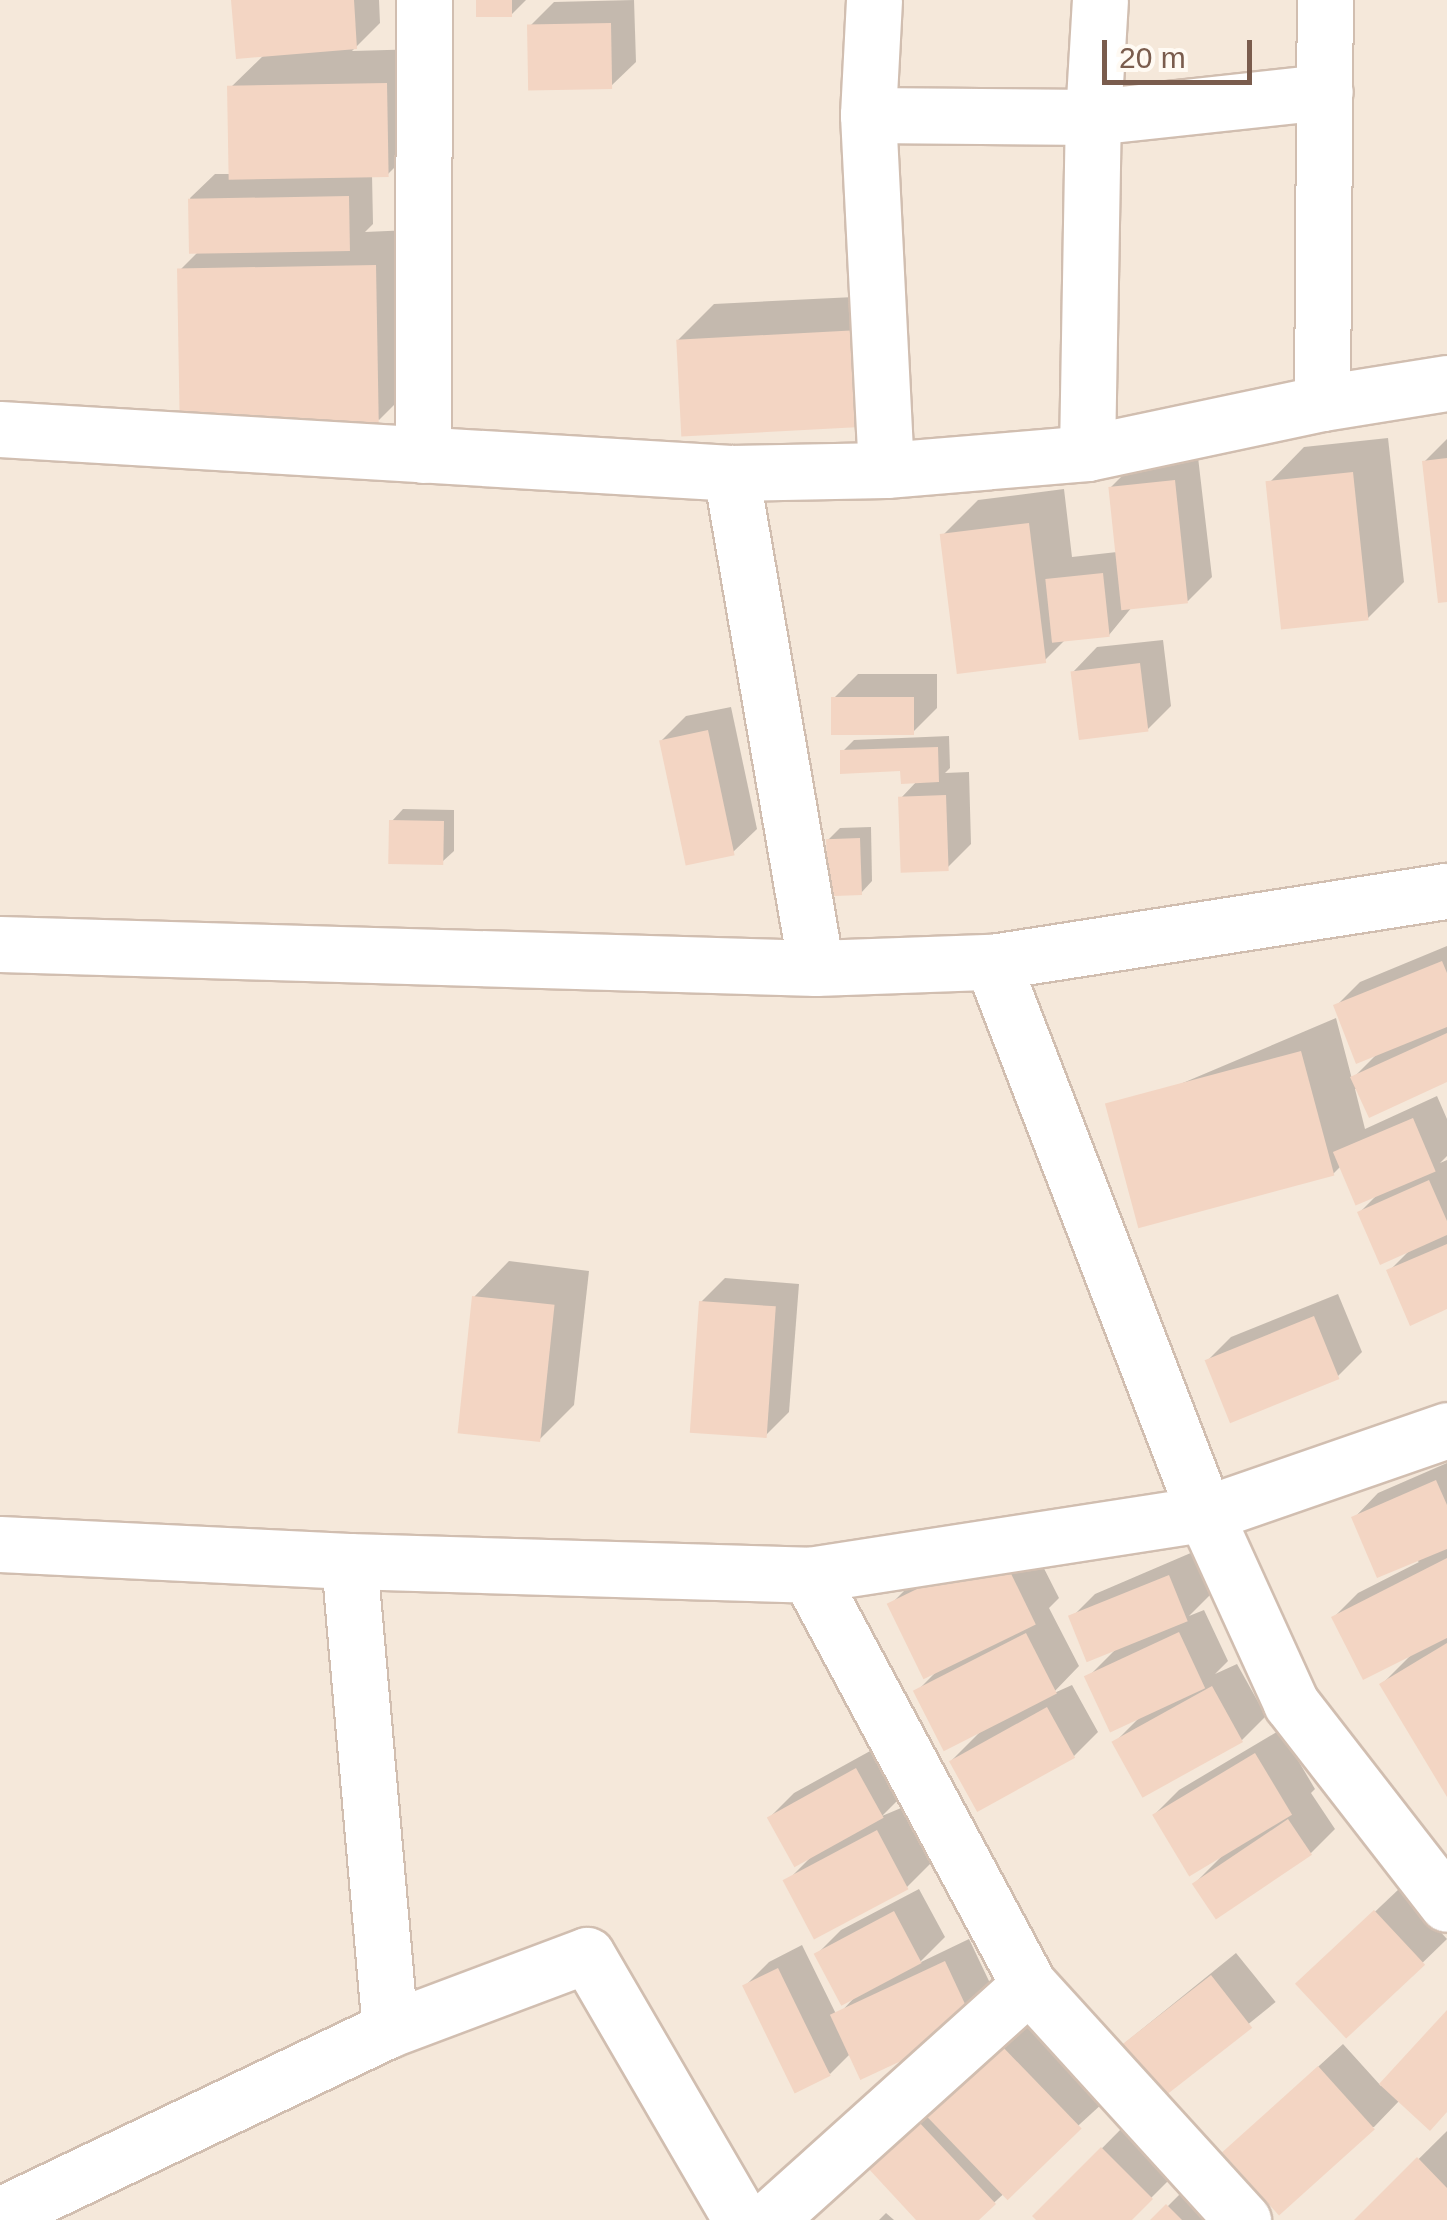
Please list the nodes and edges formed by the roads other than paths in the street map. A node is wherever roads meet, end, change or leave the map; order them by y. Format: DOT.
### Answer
graph roads {
  1 [pos="424,0"];
  2 [pos="874,0"];
  3 [pos="1100,0"];
  4 [pos="1325,0"];
  5 [pos="1325,92"];
  6 [pos="868,115"];
  7 [pos="1092,117"];
  8 [pos="1447,383"];
  9 [pos="1322,404"];
  10 [pos="0,429"];
  11 [pos="1088,454"];
  12 [pos="423,455"];
  13 [pos="886,470"];
  14 [pos="731,473"];
  15 [pos="1447,891"];
  16 [pos="0,944"];
  17 [pos="992,962"];
  18 [pos="816,968"];
  19 [pos="1447,1430"];
  20 [pos="1205,1514"];
  21 [pos="0,1544"];
  22 [pos="349,1561"];
  23 [pos="810,1575"];
  24 [pos="1447,1904"];
  25 [pos="1029,1985"];
  26 [pos="390,2029"];
  27 [pos="0,2215"];
  28 [pos="741,2220"];
  29 [pos="768,2220"];
  30 [pos="1243,2220"];
  1 -- 12 [label="street"];
  2 -- 6 [label="street"];
  3 -- 7 [label="street"];
  4 -- 5 [label="street"];
  5 -- 7 [label="street"];
  5 -- 9 [label="street"];
  6 -- 7 [label="street"];
  6 -- 13 [label="street"];
  7 -- 11 [label="street"];
  8 -- 9 [label="street"];
  9 -- 11 [label="street"];
  10 -- 12 [label="street"];
  11 -- 13 [label="street"];
  12 -- 14 [label="street"];
  13 -- 14 [label="street"];
  14 -- 18 [label="street"];
  15 -- 17 [label="street"];
  16 -- 18 [label="street"];
  17 -- 18 [label="street"];
  17 -- 20 [label="street"];
  19 -- 20 [label="street"];
  20 -- 23 [label="street"];
  20 -- 24 [label="street"];
  21 -- 22 [label="street"];
  22 -- 23 [label="street"];
  22 -- 26 [label="street"];
  23 -- 25 [label="street"];
  25 -- 29 [label="street"];
  25 -- 30 [label="street"];
  26 -- 27 [label="street"];
  26 -- 28 [label="street"];
}
